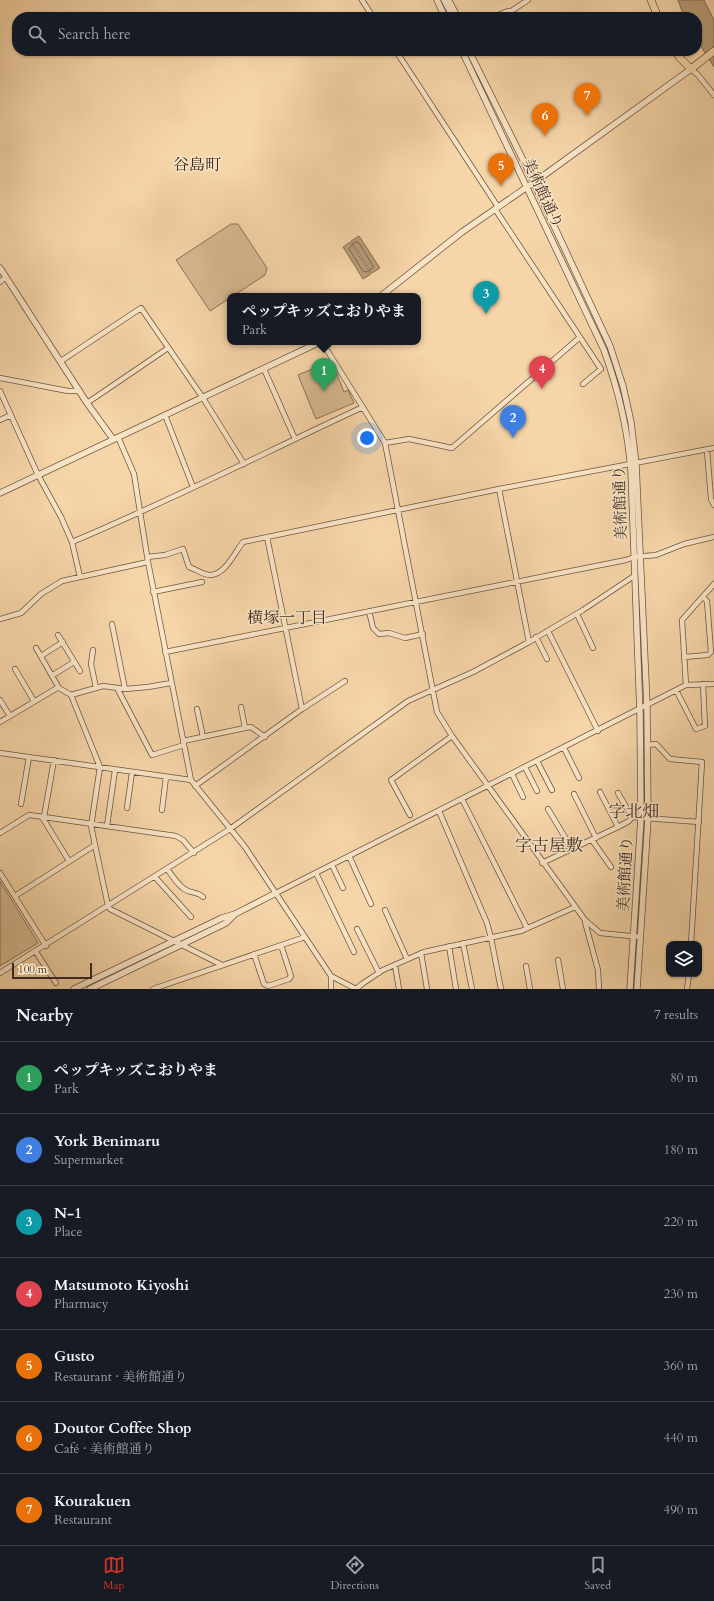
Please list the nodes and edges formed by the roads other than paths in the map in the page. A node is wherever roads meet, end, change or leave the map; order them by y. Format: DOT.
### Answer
graph roads {
  1 [pos="362,0"];
  2 [pos="437,0"];
  3 [pos="444,0"];
  4 [pos="449,0"];
  5 [pos="528,0"];
  6 [pos="651,0"];
  7 [pos="510,11"];
  8 [pos="370,12"];
  9 [pos="443,12"];
  10 [pos="450,12"];
  11 [pos="455,12"];
  12 [pos="507,12"];
  13 [pos="656,12"];
  14 [pos="714,51"];
  15 [pos="399,56"];
  16 [pos="464,56"];
  17 [pos="471,56"];
  18 [pos="678,56"];
  19 [pos="693,68"];
  20 [pos="714,95"];
  21 [pos="534,183"];
  22 [pos="527,187"];
  23 [pos="496,208"];
  24 [pos="0,268"];
  25 [pos="6,277"];
  26 [pos="0,282"];
  27 [pos="385,293"];
  28 [pos="579,338"];
  29 [pos="315,345"];
  30 [pos="323,345"];
  31 [pos="168,348"];
  32 [pos="60,361"];
  33 [pos="264,369"];
  34 [pos="0,378"];
  35 [pos="583,384"];
  36 [pos="80,390"];
  37 [pos="0,392"];
  38 [pos="203,398"];
  39 [pos="87,402"];
  40 [pos="363,407"];
  41 [pos="11,415"];
  42 [pos="165,415"];
  43 [pos="0,420"];
  44 [pos="116,438"];
  45 [pos="295,438"];
  46 [pos="385,443"];
  47 [pos="714,448"];
  48 [pos="707,450"];
  49 [pos="244,464"];
  50 [pos="633,464"];
  51 [pos="38,475"];
  52 [pos="193,487"];
  53 [pos="499,490"];
  54 [pos="0,494"];
  55 [pos="714,505"];
  56 [pos="397,511"];
  57 [pos="141,513"];
  58 [pos="267,537"];
  59 [pos="714,537"];
  60 [pos="72,542"];
  61 [pos="640,556"];
  62 [pos="634,557"];
  63 [pos="147,560"];
  64 [pos="80,576"];
  65 [pos="634,576"];
  66 [pos="516,581"];
  67 [pos="202,582"];
  68 [pos="714,584"];
  69 [pos="153,592"];
  70 [pos="703,597"];
  71 [pos="416,601"];
  72 [pos="369,611"];
  73 [pos="577,614"];
  74 [pos="0,619"];
  75 [pos="112,624"];
  76 [pos="286,628"];
  77 [pos="548,631"];
  78 [pos="423,634"];
  79 [pos="58,635"];
  80 [pos="536,637"];
  81 [pos="62,642"];
  82 [pos="529,642"];
  83 [pos="36,648"];
  84 [pos="593,648"];
  85 [pos="93,650"];
  86 [pos="165,652"];
  87 [pos="41,656"];
  88 [pos="684,657"];
  89 [pos="547,658"];
  90 [pos="74,662"];
  91 [pos="15,669"];
  92 [pos="80,671"];
  93 [pos="53,676"];
  94 [pos="345,681"];
  95 [pos="171,683"];
  96 [pos="703,684"];
  97 [pos="714,684"];
  98 [pos="686,685"];
  99 [pos="59,688"];
  100 [pos="96,688"];
  101 [pos="117,688"];
  102 [pos="125,688"];
  103 [pos="433,690"];
  104 [pos="676,690"];
  105 [pos="71,695"];
  106 [pos="0,700"];
  107 [pos="34,701"];
  108 [pos="647,705"];
  109 [pos="241,707"];
  110 [pos="197,709"];
  111 [pos="302,709"];
  112 [pos="640,709"];
  113 [pos="10,716"];
  114 [pos="0,722"];
  115 [pos="245,728"];
  116 [pos="598,731"];
  117 [pos="452,736"];
  118 [pos="203,737"];
  119 [pos="265,737"];
  120 [pos="183,743"];
  121 [pos="647,745"];
  122 [pos="564,748"];
  123 [pos="0,753"];
  124 [pos="29,757"];
  125 [pos="54,760"];
  126 [pos="537,761"];
  127 [pos="100,767"];
  128 [pos="525,767"];
  129 [pos="115,770"];
  130 [pos="132,772"];
  131 [pos="512,774"];
  132 [pos="166,777"];
  133 [pos="579,778"];
  134 [pos="191,780"];
  135 [pos="195,786"];
  136 [pos="489,786"];
  137 [pos="552,790"];
  138 [pos="536,791"];
  139 [pos="600,792"];
  140 [pos="618,793"];
  141 [pos="574,794"];
  142 [pos="523,797"];
  143 [pos="462,799"];
  144 [pos="22,804"];
  145 [pos="127,808"];
  146 [pos="548,809"];
  147 [pos="162,810"];
  148 [pos="438,811"];
  149 [pos="410,814"];
  150 [pos="43,817"];
  151 [pos="632,817"];
  152 [pos="640,818"];
  153 [pos="648,819"];
  154 [pos="699,822"];
  155 [pos="91,824"];
  156 [pos="107,826"];
  157 [pos="618,827"];
  158 [pos="230,829"];
  159 [pos="0,833"];
  160 [pos="594,839"];
  161 [pos="95,845"];
  162 [pos="572,849"];
  163 [pos="194,853"];
  164 [pos="349,856"];
  165 [pos="69,861"];
  166 [pos="542,863"];
  167 [pos="332,865"];
  168 [pos="611,867"];
  169 [pos="167,869"];
  170 [pos="0,873"];
  171 [pos="316,873"];
  172 [pos="155,877"];
  173 [pos="343,888"];
  174 [pos="276,893"];
  175 [pos="15,896"];
  176 [pos="203,897"];
  177 [pos="371,904"];
  178 [pos="108,906"];
  179 [pos="575,907"];
  180 [pos="385,910"];
  181 [pos="236,914"];
  182 [pos="191,917"];
  183 [pos="585,920"];
  184 [pos="527,928"];
  185 [pos="357,929"];
  186 [pos="633,936"];
  187 [pos="304,937"];
  188 [pos="640,937"];
  189 [pos="492,938"];
  190 [pos="174,941"];
  191 [pos="691,941"];
  192 [pos="464,943"];
  193 [pos="181,944"];
  194 [pos="281,945"];
  195 [pos="46,946"];
  196 [pos="448,946"];
  197 [pos="36,952"];
  198 [pos="354,952"];
  199 [pos="421,953"];
  200 [pos="254,954"];
  201 [pos="407,959"];
  202 [pos="558,960"];
  203 [pos="395,964"];
  204 [pos="222,965"];
  205 [pos="526,966"];
  206 [pos="0,973"];
  207 [pos="379,973"];
  208 [pos="331,976"];
  209 [pos="688,977"];
  210 [pos="56,983"];
  211 [pos="160,988"];
  212 [pos="74,989"];
  213 [pos="90,989"];
  214 [pos="153,989"];
  215 [pos="331,989"];
  216 [pos="356,989"];
  217 [pos="399,989"];
  218 [pos="428,989"];
  219 [pos="456,989"];
  220 [pos="472,989"];
  221 [pos="501,989"];
  222 [pos="530,989"];
  223 [pos="563,989"];
  224 [pos="599,989"];
  225 [pos="630,989"];
  226 [pos="637,989"];
  227 [pos="687,989"];
  1 -- 8 [label="street"];
  2 -- 9 [label="street"];
  3 -- 10 [label="street"];
  4 -- 11 [label="street"];
  5 -- 7 [label="street"];
  6 -- 13 [label="main road"];
  7 -- 12 [label="street"];
  14 -- 19 [label="main road"];
  15 -- 23 [label="street"];
  16 -- 22 [label="street, 美術館通り"];
  17 -- 21 [label="street, 美術館通り"];
  18 -- 19 [label="main road"];
  19 -- 20 [label="street"];
  19 -- 21 [label="street"];
  21 -- 22 [label="street"];
  21 -- 50 [label="street, 美術館通り"];
  22 -- 23 [label="street"];
  22 -- 50 [label="street, 美術館通り"];
  23 -- 27 [label="street"];
  23 -- 28 [label="street"];
  24 -- 25 [label="street"];
  25 -- 26 [label="street"];
  25 -- 32 [label="street"];
  28 -- 35 [label="street"];
  28 -- 46 [label="street"];
  29 -- 33 [label="street"];
  30 -- 40 [label="street"];
  31 -- 32 [label="street"];
  31 -- 38 [label="street"];
  31 -- 39 [label="street"];
  32 -- 36 [label="street"];
  33 -- 38 [label="street"];
  33 -- 45 [label="street"];
  34 -- 36 [label="street"];
  36 -- 39 [label="street"];
  37 -- 41 [label="street"];
  38 -- 42 [label="street"];
  38 -- 49 [label="street"];
  39 -- 44 [label="street"];
  40 -- 45 [label="street"];
  40 -- 46 [label="street"];
  41 -- 43 [label="street"];
  41 -- 51 [label="street"];
  42 -- 44 [label="street"];
  42 -- 52 [label="street"];
  44 -- 51 [label="street"];
  44 -- 57 [label="street"];
  45 -- 49 [label="street"];
  46 -- 56 [label="street"];
  47 -- 48 [label="street"];
  48 -- 50 [label="street"];
  48 -- 55 [label="street"];
  49 -- 52 [label="street"];
  50 -- 53 [label="street"];
  50 -- 61 [label="street, 美術館通り"];
  50 -- 62 [label="street, 美術館通り"];
  51 -- 54 [label="street"];
  51 -- 60 [label="street"];
  52 -- 57 [label="street"];
  53 -- 56 [label="street"];
  53 -- 66 [label="street"];
  56 -- 58 [label="street"];
  56 -- 71 [label="street"];
  57 -- 60 [label="street"];
  57 -- 63 [label="street"];
  58 -- 63 [label="street"];
  58 -- 76 [label="street"];
  59 -- 61 [label="street"];
  60 -- 64 [label="street"];
  61 -- 62 [label="street"];
  61 -- 108 [label="street, 美術館通り"];
  62 -- 65 [label="street, 美術館通り"];
  62 -- 66 [label="street"];
  63 -- 64 [label="street"];
  63 -- 69 [label="street"];
  64 -- 74 [label="street"];
  65 -- 73 [label="street"];
  65 -- 112 [label="street, 美術館通り"];
  66 -- 71 [label="street"];
  66 -- 82 [label="street"];
  67 -- 69 [label="street"];
  68 -- 70 [label="street"];
  69 -- 86 [label="street"];
  70 -- 88 [label="street"];
  70 -- 88 [label="street"];
  71 -- 72 [label="street"];
  71 -- 78 [label="street"];
  72 -- 76 [label="street"];
  72 -- 78 [label="street"];
  73 -- 77 [label="street"];
  73 -- 84 [label="street"];
  75 -- 102 [label="street"];
  76 -- 86 [label="street"];
  76 -- 111 [label="street"];
  77 -- 80 [label="street"];
  77 -- 116 [label="street"];
  78 -- 103 [label="street"];
  79 -- 81 [label="street"];
  80 -- 82 [label="street"];
  80 -- 89 [label="street"];
  81 -- 87 [label="street"];
  81 -- 90 [label="street"];
  82 -- 103 [label="street"];
  83 -- 87 [label="street"];
  85 -- 100 [label="street"];
  86 -- 95 [label="street"];
  87 -- 93 [label="street"];
  88 -- 98 [label="street"];
  90 -- 92 [label="street"];
  90 -- 93 [label="street"];
  91 -- 107 [label="street"];
  93 -- 99 [label="street"];
  94 -- 111 [label="street"];
  95 -- 102 [label="street"];
  95 -- 120 [label="street"];
  96 -- 97 [label="street"];
  96 -- 98 [label="street"];
  96 -- 104 [label="street"];
  98 -- 104 [label="street"];
  99 -- 105 [label="street"];
  99 -- 107 [label="street"];
  100 -- 101 [label="street"];
  100 -- 105 [label="street"];
  101 -- 102 [label="street"];
  101 -- 120 [label="street"];
  103 -- 117 [label="street"];
  103 -- 158 [label="street"];
  104 -- 108 [label="street"];
  105 -- 127 [label="street"];
  106 -- 113 [label="street"];
  107 -- 113 [label="street"];
  108 -- 112 [label="street"];
  108 -- 121 [label="street, 美術館通り"];
  109 -- 115 [label="street"];
  110 -- 118 [label="street"];
  111 -- 119 [label="street"];
  112 -- 116 [label="street"];
  112 -- 152 [label="street, 美術館通り"];
  113 -- 114 [label="street"];
  115 -- 118 [label="street"];
  115 -- 119 [label="street"];
  116 -- 122 [label="street"];
  117 -- 136 [label="street"];
  117 -- 149 [label="street"];
  118 -- 120 [label="street"];
  119 -- 135 [label="street"];
  120 -- 134 [label="street"];
  121 -- 153 [label="street, 美術館通り"];
  121 -- 154 [label="street"];
  122 -- 126 [label="street"];
  122 -- 133 [label="street"];
  123 -- 124 [label="street"];
  124 -- 125 [label="street"];
  124 -- 144 [label="street"];
  125 -- 127 [label="street"];
  125 -- 150 [label="street"];
  126 -- 128 [label="street"];
  126 -- 137 [label="street"];
  127 -- 129 [label="street"];
  127 -- 155 [label="street"];
  128 -- 131 [label="street"];
  128 -- 138 [label="street"];
  129 -- 130 [label="street"];
  129 -- 156 [label="street"];
  130 -- 132 [label="street"];
  130 -- 145 [label="street"];
  131 -- 136 [label="street"];
  131 -- 142 [label="street"];
  132 -- 134 [label="street"];
  132 -- 147 [label="street"];
  134 -- 135 [label="street"];
  135 -- 158 [label="street"];
  136 -- 143 [label="street"];
  136 -- 166 [label="street"];
  139 -- 157 [label="street"];
  140 -- 151 [label="street"];
  141 -- 160 [label="street"];
  143 -- 148 [label="street"];
  143 -- 184 [label="street"];
  146 -- 162 [label="street"];
  148 -- 164 [label="street"];
  148 -- 189 [label="street"];
  150 -- 155 [label="street"];
  150 -- 159 [label="street"];
  150 -- 165 [label="street"];
  151 -- 152 [label="street"];
  151 -- 157 [label="street"];
  152 -- 153 [label="street"];
  152 -- 186 [label="street, 美術館通り"];
  153 -- 154 [label="street"];
  153 -- 188 [label="street, 美術館通り"];
  154 -- 191 [label="street"];
  155 -- 156 [label="street"];
  155 -- 161 [label="street"];
  156 -- 163 [label="street"];
  157 -- 160 [label="street"];
  158 -- 163 [label="street"];
  158 -- 174 [label="street"];
  160 -- 162 [label="street"];
  160 -- 168 [label="street"];
  161 -- 165 [label="street"];
  161 -- 178 [label="street"];
  162 -- 166 [label="street"];
  163 -- 169 [label="street"];
  164 -- 167 [label="street"];
  164 -- 177 [label="street"];
  165 -- 175 [label="street"];
  166 -- 179 [label="street"];
  167 -- 171 [label="street"];
  167 -- 173 [label="street"];
  169 -- 172 [label="street"];
  169 -- 176 [label="street"];
  170 -- 175 [label="street"];
  171 -- 174 [label="street"];
  171 -- 198 [label="street"];
  172 -- 178 [label="street"];
  172 -- 182 [label="street"];
  174 -- 181 [label="street"];
  174 -- 187 [label="street"];
  175 -- 195 [label="street"];
  178 -- 190 [label="street"];
  178 -- 195 [label="street"];
  179 -- 183 [label="street"];
  179 -- 184 [label="street"];
  180 -- 201 [label="street"];
  181 -- 190 [label="street"];
  181 -- 193 [label="street"];
  183 -- 186 [label="street"];
  183 -- 224 [label="street"];
  184 -- 189 [label="street"];
  185 -- 207 [label="street"];
  186 -- 188 [label="street"];
  186 -- 225 [label="street, 美術館通り"];
  187 -- 194 [label="street"];
  187 -- 208 [label="street"];
  188 -- 226 [label="street, 美術館通り"];
  189 -- 192 [label="street"];
  189 -- 221 [label="street"];
  190 -- 193 [label="street"];
  190 -- 212 [label="street"];
  192 -- 196 [label="street"];
  192 -- 220 [label="street"];
  193 -- 204 [label="street"];
  193 -- 213 [label="street"];
  194 -- 200 [label="street"];
  194 -- 200 [label="street"];
  195 -- 197 [label="street"];
  196 -- 199 [label="street"];
  196 -- 219 [label="street"];
  197 -- 206 [label="street"];
  197 -- 210 [label="street"];
  199 -- 201 [label="street"];
  199 -- 218 [label="street"];
  200 -- 204 [label="street"];
  201 -- 203 [label="street"];
  202 -- 223 [label="street"];
  203 -- 207 [label="street"];
  203 -- 217 [label="street"];
  204 -- 211 [label="street"];
  205 -- 222 [label="street"];
  207 -- 216 [label="street"];
  208 -- 215 [label="street"];
  208 -- 216 [label="street"];
  209 -- 227 [label="street"];
  211 -- 214 [label="street"];
}
